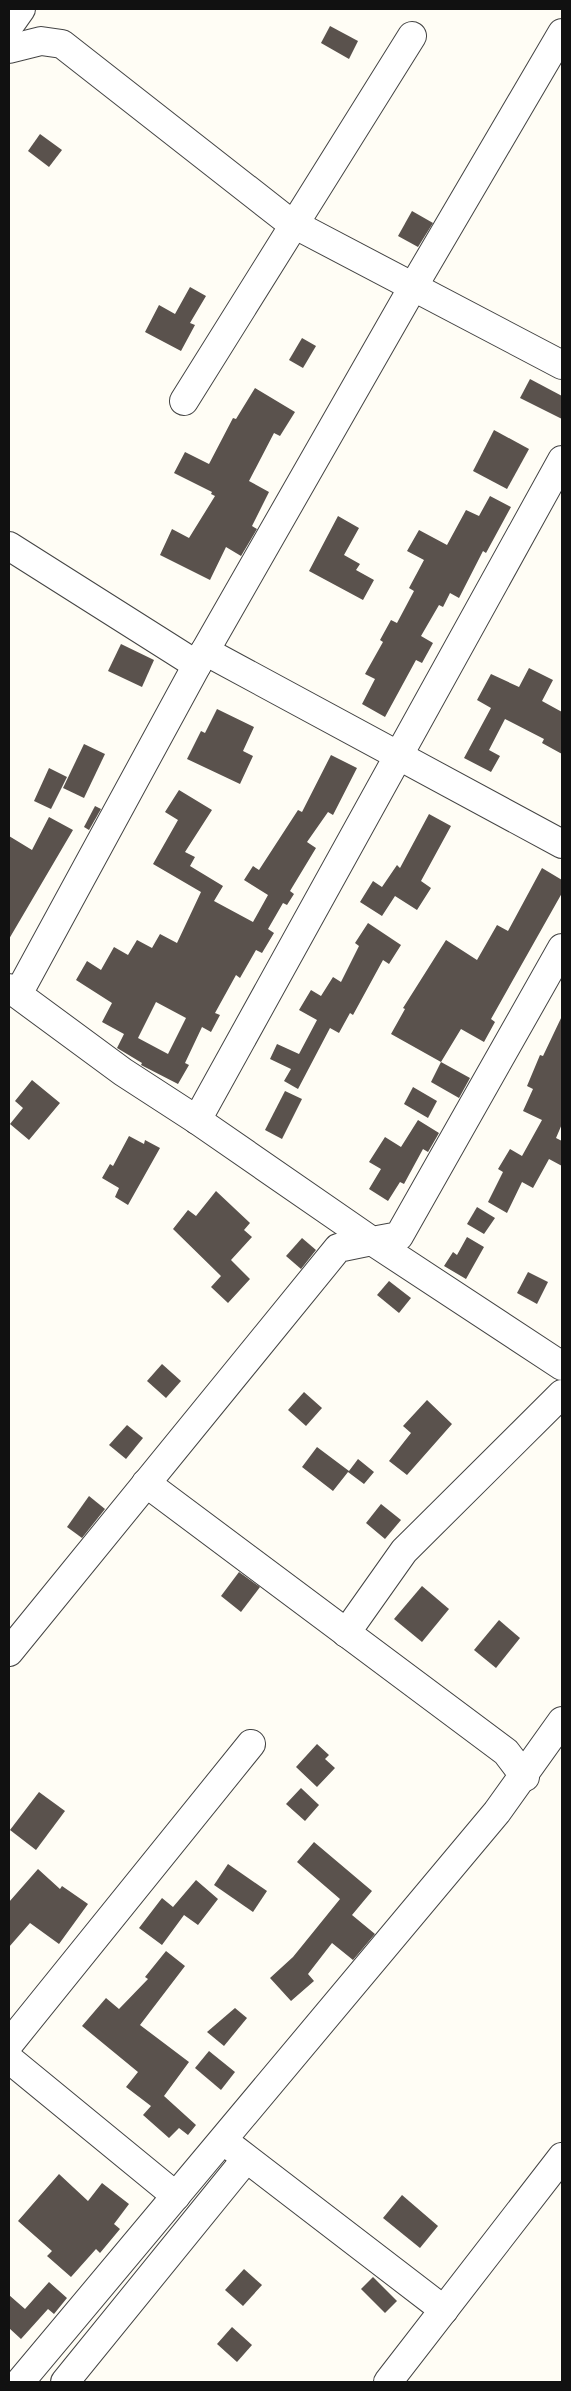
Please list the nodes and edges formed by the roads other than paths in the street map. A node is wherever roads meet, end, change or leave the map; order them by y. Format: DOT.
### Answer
graph roads {
  1 [pos="21,9"];
  2 [pos="9,26"];
  3 [pos="562,33"];
  4 [pos="412,36"];
  5 [pos="9,49"];
  6 [pos="294,224"];
  7 [pos="413,287"];
  8 [pos="562,365"];
  9 [pos="184,401"];
  10 [pos="562,460"];
  11 [pos="9,546"];
  12 [pos="201,658"];
  13 [pos="398,756"];
  14 [pos="562,844"];
  15 [pos="562,948"];
  16 [pos="14,991"];
  17 [pos="197,1120"];
  18 [pos="372,1241"];
  19 [pos="562,1366"];
  20 [pos="562,1394"];
  21 [pos="146,1483"];
  22 [pos="346,1633"];
  23 [pos="9,1652"];
  24 [pos="562,1721"];
  25 [pos="251,1744"];
  26 [pos="525,1776"];
  27 [pos="9,2044"];
  28 [pos="9,2059"];
  29 [pos="222,2140"];
  30 [pos="562,2157"];
  31 [pos="246,2158"];
  32 [pos="176,2196"];
  33 [pos="444,2310"];
  34 [pos="20,2382"];
  35 [pos="65,2382"];
  36 [pos="388,2382"];
  1 -- 2 [label="street"];
  3 -- 7 [label="street"];
  4 -- 6 [label="street"];
  5 -- 6 [label="street"];
  6 -- 7 [label="street"];
  6 -- 9 [label="street"];
  7 -- 8 [label="street"];
  7 -- 12 [label="street"];
  10 -- 13 [label="street"];
  11 -- 12 [label="street"];
  12 -- 13 [label="street"];
  12 -- 16 [label="street"];
  13 -- 14 [label="street"];
  13 -- 17 [label="street"];
  15 -- 18 [label="street"];
  16 -- 17 [label="street"];
  17 -- 18 [label="street"];
  18 -- 19 [label="street"];
  18 -- 21 [label="street"];
  20 -- 22 [label="street"];
  21 -- 22 [label="street"];
  21 -- 23 [label="street"];
  22 -- 26 [label="street"];
  24 -- 26 [label="street"];
  25 -- 27 [label="street"];
  26 -- 29 [label="street"];
  28 -- 32 [label="street"];
  29 -- 31 [label="street"];
  29 -- 32 [label="street"];
  30 -- 33 [label="street"];
  31 -- 33 [label="street"];
  31 -- 35 [label="street"];
  32 -- 34 [label="street"];
  33 -- 36 [label="street"];
}
